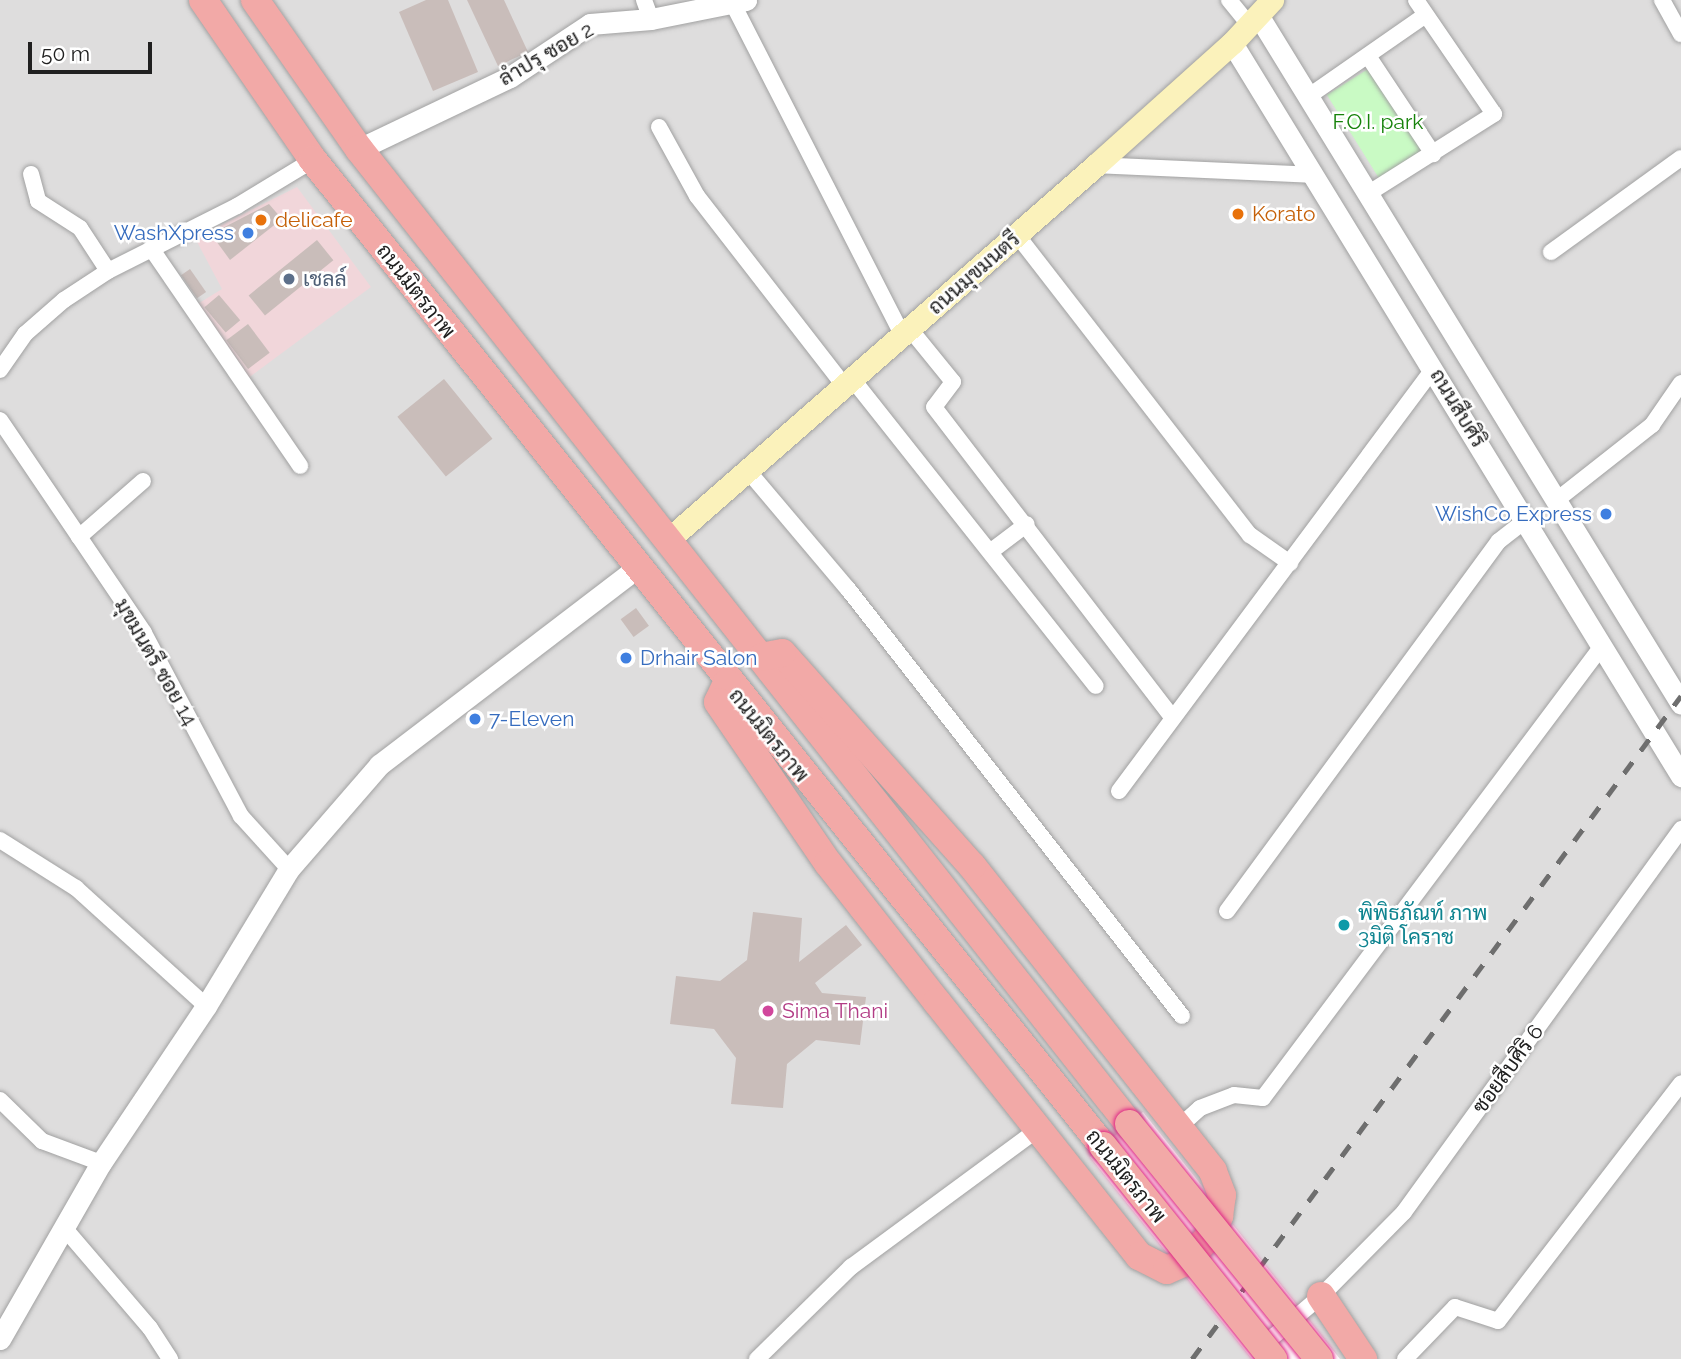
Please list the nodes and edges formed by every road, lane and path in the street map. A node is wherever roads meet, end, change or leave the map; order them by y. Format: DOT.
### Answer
graph roads {
  1 [pos="203,0"];
  2 [pos="255,0"];
  3 [pos="1229,0"];
  4 [pos="1416,0"];
  5 [pos="1662,0"];
  6 [pos="740,2"];
  7 [pos="648,9"];
  8 [pos="1260,13"];
  9 [pos="1424,16"];
  10 [pos="1681,34"];
  11 [pos="1232,43"];
  12 [pos="1368,56"];
  13 [pos="1309,96"];
  14 [pos="659,127"];
  15 [pos="359,149"];
  16 [pos="1433,154"];
  17 [pos="1681,158"];
  18 [pos="313,160"];
  19 [pos="1096,165"];
  20 [pos="31,174"];
  21 [pos="1314,176"];
  22 [pos="1369,193"];
  23 [pos="1017,235"];
  24 [pos="151,248"];
  25 [pos="1551,252"];
  26 [pos="108,271"];
  27 [pos="906,332"];
  28 [pos="1434,368"];
  29 [pos="0,370"];
  30 [pos="1681,383"];
  31 [pos="850,385"];
  32 [pos="0,419"];
  33 [pos="300,466"];
  34 [pos="750,472"];
  35 [pos="143,481"];
  36 [pos="1558,499"];
  37 [pos="1526,520"];
  38 [pos="1027,524"];
  39 [pos="79,537"];
  40 [pos="669,539"];
  41 [pos="990,552"];
  42 [pos="1290,563"];
  43 [pos="637,568"];
  44 [pos="1602,646"];
  45 [pos="762,657"];
  46 [pos="727,683"];
  47 [pos="1096,686"];
  48 [pos="1681,704"];
  49 [pos="1173,718"];
  50 [pos="1681,776"];
  51 [pos="1119,791"];
  52 [pos="1681,829"];
  53 [pos="0,840"];
  54 [pos="289,869"];
  55 [pos="1227,911"];
  56 [pos="206,1006"];
  57 [pos="1182,1016"];
  58 [pos="1681,1083"];
  59 [pos="0,1100"];
  60 [pos="1179,1126"];
  61 [pos="1038,1129"];
  62 [pos="101,1163"];
  63 [pos="66,1230"];
  64 [pos="1321,1296"];
  65 [pos="1,1334"];
  66 [pos="1361,1357"];
  67 [pos="170,1359"];
  68 [pos="757,1359"];
  69 [pos="1261,1359"];
  70 [pos="1273,1359"];
  71 [pos="1311,1359"];
  72 [pos="1319,1359"];
  73 [pos="1405,1359"];
  1 -- 18 [label="highway, ถนนมิตรภาพ"];
  2 -- 15 [label="highway, ถนนมิตรภาพ"];
  3 -- 8 [label="street"];
  4 -- 9 [label="street"];
  5 -- 10 [label="street"];
  6 -- 7 [label="street, ลำปรุ ซอย 2"];
  6 -- 27 [label="street"];
  7 -- 15 [label="street, ลำปรุ ซอย 2"];
  8 -- 11 [label="main road, ถนนมุขมนตรี"];
  8 -- 13 [label="street, ถนนสืบศิริ"];
  9 -- 12 [label="street"];
  9 -- 16 [label="street"];
  11 -- 19 [label="main road, ถนนมุขมนตรี"];
  11 -- 21 [label="street, ถนนสืบศิริ"];
  12 -- 13 [label="street"];
  12 -- 16 [label="street"];
  13 -- 22 [label="street, ถนนสืบศิริ"];
  14 -- 31 [label="street"];
  15 -- 40 [label="highway, ถนนมิตรภาพ"];
  16 -- 22 [label="street"];
  17 -- 25 [label="street"];
  18 -- 24 [label="street"];
  18 -- 43 [label="highway, ถนนมิตรภาพ"];
  19 -- 21 [label="street"];
  19 -- 23 [label="main road, ถนนมุขมนตรี"];
  20 -- 26 [label="street"];
  21 -- 28 [label="street, ถนนสืบศิริ"];
  22 -- 36 [label="street, ถนนสืบศิริ"];
  23 -- 27 [label="main road, ถนนมุขมนตรี"];
  23 -- 42 [label="street"];
  24 -- 26 [label="street"];
  24 -- 33 [label="street"];
  26 -- 29 [label="street"];
  27 -- 31 [label="main road, ถนนมุขมนตรี"];
  27 -- 38 [label="street"];
  28 -- 37 [label="street, ถนนสืบศิริ"];
  28 -- 42 [label="street"];
  30 -- 36 [label="street"];
  31 -- 34 [label="main road, ถนนมุขมนตรี"];
  31 -- 41 [label="street"];
  32 -- 39 [label="street, มุขมนตรี ซอย 14"];
  34 -- 40 [label="main road, ถนนมุขมนตรี"];
  34 -- 57 [label="street"];
  35 -- 39 [label="street"];
  36 -- 37 [label="street"];
  36 -- 48 [label="street, ถนนสืบศิริ"];
  37 -- 44 [label="street, ถนนสืบศิริ"];
  37 -- 55 [label="street"];
  38 -- 41 [label="street"];
  38 -- 49 [label="street"];
  39 -- 54 [label="street, มุขมนตรี ซอย 14"];
  40 -- 45 [label="highway, ถนนมิตรภาพ"];
  41 -- 47 [label="street"];
  42 -- 49 [label="street"];
  43 -- 46 [label="highway, ถนนมิตรภาพ"];
  43 -- 54 [label="street"];
  44 -- 50 [label="street, ถนนสืบศิริ"];
  44 -- 60 [label="street"];
  45 -- 60 [label="highway"];
  45 -- 72 [label="highway, ถนนมิตรภาพ, bridge"];
  46 -- 61 [label="highway"];
  46 -- 70 [label="highway, ถนนมิตรภาพ, bridge"];
  49 -- 51 [label="street"];
  52 -- 64 [label="street, ซอยสืบศิริ 6"];
  53 -- 56 [label="street"];
  54 -- 56 [label="street"];
  56 -- 62 [label="street"];
  58 -- 73 [label="street"];
  59 -- 62 [label="street"];
  60 -- 61 [label="highway"];
  61 -- 68 [label="street"];
  62 -- 63 [label="street"];
  63 -- 65 [label="street"];
  63 -- 67 [label="street"];
  64 -- 66 [label="highway"];
  64 -- 69 [label="street, ซอยสืบศิริ 6"];
  66 -- 71 [label="highway"];
}
